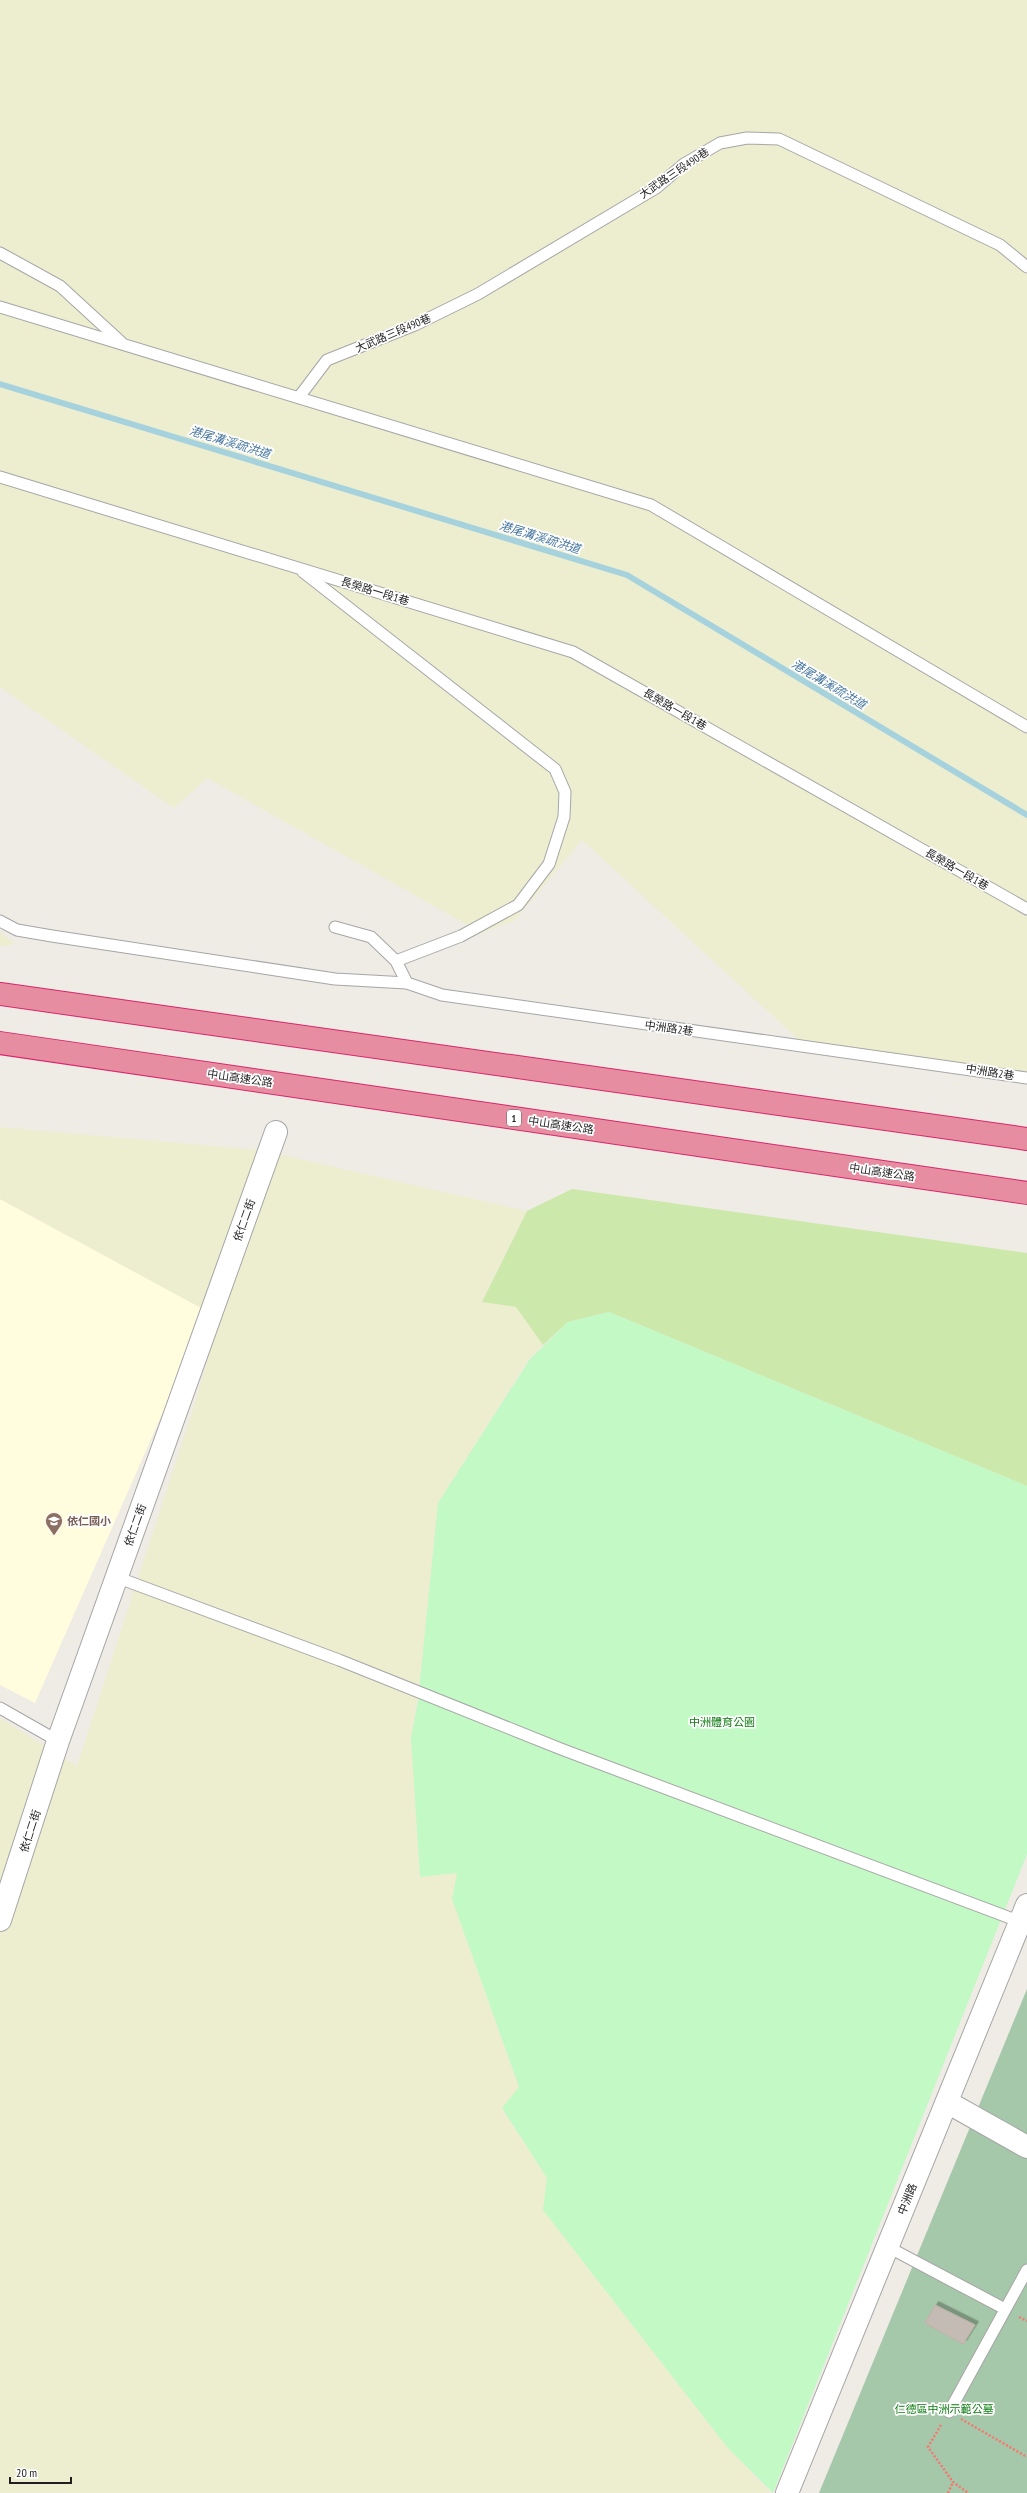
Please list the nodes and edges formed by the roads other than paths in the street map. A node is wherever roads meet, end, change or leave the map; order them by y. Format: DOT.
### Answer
graph roads {
  1 [pos="0,253"];
  2 [pos="1027,267"];
  3 [pos="0,307"];
  4 [pos="124,345"];
  5 [pos="299,397"];
  6 [pos="0,477"];
  7 [pos="298,568"];
  8 [pos="1027,727"];
  9 [pos="1027,909"];
  10 [pos="0,921"];
  11 [pos="336,927"];
  12 [pos="396,962"];
  13 [pos="407,982"];
  14 [pos="0,994"];
  15 [pos="0,1042"];
  16 [pos="1027,1078"];
  17 [pos="276,1132"];
  18 [pos="1027,1139"];
  19 [pos="1027,1193"];
  20 [pos="116,1577"];
  21 [pos="0,1708"];
  22 [pos="58,1741"];
  23 [pos="1024,1913"];
  24 [pos="0,1920"];
  25 [pos="947,2102"];
  26 [pos="1027,2147"];
  27 [pos="888,2247"];
  28 [pos="1027,2270"];
  29 [pos="1005,2309"];
  30 [pos="949,2412"];
  31 [pos="787,2493"];
  1 -- 4 [label="lane"];
  2 -- 5 [label="lane, 大武路三段490巷"];
  3 -- 4 [label="lane"];
  4 -- 5 [label="lane"];
  5 -- 8 [label="lane"];
  6 -- 7 [label="lane, 長榮路一段1巷"];
  7 -- 9 [label="lane, 長榮路一段1巷"];
  7 -- 12 [label="lane"];
  10 -- 13 [label="lane, 中洲路2巷"];
  11 -- 12 [label="lane"];
  12 -- 13 [label="lane"];
  13 -- 16 [label="lane, 中洲路2巷"];
  14 -- 18 [label="highway"];
  15 -- 19 [label="highway, 中山高速公路 / 1"];
  17 -- 20 [label="street, 依仁二街"];
  20 -- 22 [label="street, 依仁二街"];
  20 -- 23 [label="lane"];
  21 -- 22 [label="lane"];
  22 -- 24 [label="street, 依仁二街"];
  23 -- 25 [label="street, 中洲路"];
  25 -- 26 [label="street"];
  25 -- 27 [label="street, 中洲路"];
  27 -- 29 [label="lane"];
  27 -- 31 [label="street, 中洲路"];
  28 -- 29 [label="lane"];
  29 -- 30 [label="lane"];
}
